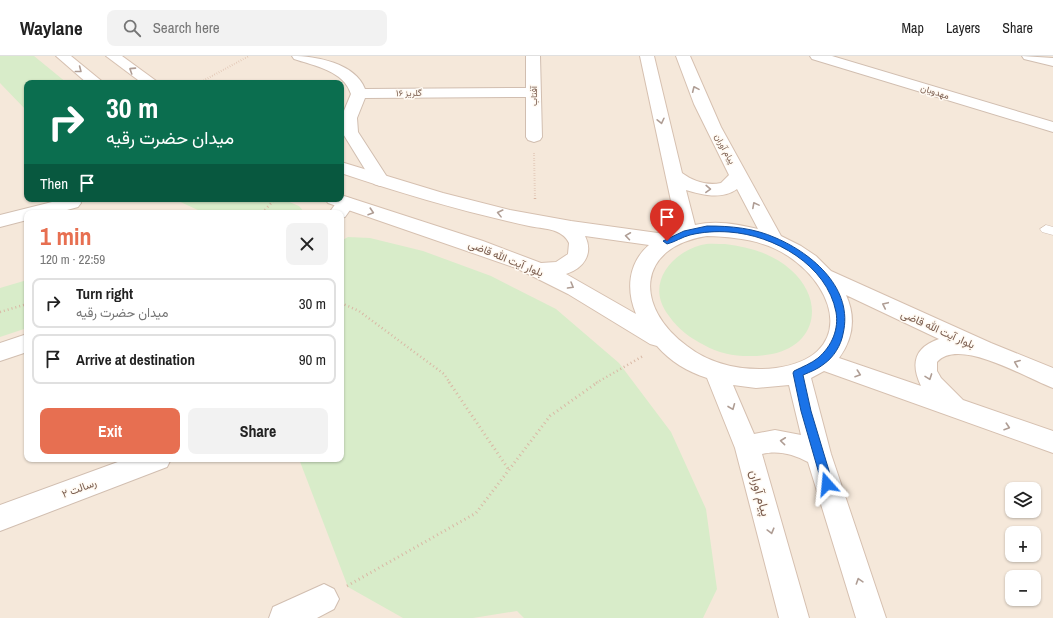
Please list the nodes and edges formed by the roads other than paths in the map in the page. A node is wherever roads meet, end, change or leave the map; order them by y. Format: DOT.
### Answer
graph roads {
  1 [pos="63,56"];
  2 [pos="113,56"];
  3 [pos="299,56"];
  4 [pos="533,56"];
  5 [pos="647,56"];
  6 [pos="683,56"];
  7 [pos="817,56"];
  8 [pos="1029,56"];
  9 [pos="855,61"];
  10 [pos="1053,62"];
  11 [pos="93,80"];
  12 [pos="148,80"];
  13 [pos="534,92"];
  14 [pos="360,94"];
  15 [pos="1053,127"];
  16 [pos="534,137"];
  17 [pos="344,168"];
  18 [pos="738,174"];
  19 [pos="675,176"];
  20 [pos="380,180"];
  21 [pos="72,203"];
  22 [pos="339,205"];
  23 [pos="44,210"];
  24 [pos="24,215"];
  25 [pos="0,221"];
  26 [pos="565,226"];
  27 [pos="687,233"];
  28 [pos="773,239"];
  29 [pos="667,241"];
  30 [pos="537,270"];
  31 [pos="825,277"];
  32 [pos="24,344"];
  33 [pos="667,344"];
  34 [pos="983,349"];
  35 [pos="0,352"];
  36 [pos="821,361"];
  37 [pos="716,372"];
  38 [pos="798,373"];
  39 [pos="1053,378"];
  40 [pos="982,418"];
  41 [pos="1053,442"];
  42 [pos="748,448"];
  43 [pos="818,454"];
  44 [pos="150,462"];
  45 [pos="0,518"];
  46 [pos="324,599"];
  47 [pos="284,618"];
  48 [pos="794,618"];
  49 [pos="871,618"];
  1 -- 11 [label="main road, one-way"];
  12 -- 2 [label="main road, one-way"];
  3 -- 14 [label="main road"];
  4 -- 13 [label="main road, آفتاب"];
  5 -- 19 [label="main road, one-way"];
  18 -- 6 [label="main road, پیام آوران, one-way"];
  7 -- 9 [label="main road, مهدویان"];
  8 -- 10 [label="main road"];
  9 -- 15 [label="main road, مهدویان"];
  13 -- 14 [label="main road, گلریز ۱۶"];
  13 -- 16 [label="main road, آفتاب"];
  14 -- 20 [label="main road"];
  17 -- 20 [label="main road"];
  19 -- 18 [label="main road, one-way"];
  28 -- 18 [label="main road, پیام آوران, one-way"];
  19 -- 27 [label="main road"];
  26 -- 20 [label="main road, one-way"];
  21 -- 23 [label="main road"];
  22 -- 30 [label="main road, بلوار آیت ‌الله قاضی, one-way"];
  24 -- 25 [label="main road"];
  29 -- 26 [label="main road, one-way"];
  26 -- 30 [label="main road"];
  27 -- 28 [label="main road"];
  27 -- 29 [label="main road"];
  28 -- 31 [label="main road"];
  29 -- 33 [label="main road"];
  30 -- 33 [label="main road, بلوار آیت ‌الله قاضی, one-way"];
  34 -- 31 [label="main road, بلوار آیت ‌الله قاضی, one-way"];
  31 -- 36 [label="main road"];
  32 -- 35 [label="main road"];
  33 -- 37 [label="main road"];
  39 -- 34 [label="main road, بلوار آیت ‌الله قاضی, one-way"];
  34 -- 40 [label="main road, one-way"];
  36 -- 38 [label="main road"];
  36 -- 40 [label="main road, one-way"];
  37 -- 38 [label="main road"];
  37 -- 42 [label="main road, پیام آوران, one-way"];
  38 -- 43 [label="main road"];
  40 -- 41 [label="main road, one-way"];
  43 -- 42 [label="main road, one-way"];
  42 -- 48 [label="main road, پیام آوران, one-way"];
  49 -- 43 [label="main road, one-way"];
  44 -- 45 [label="main road, رسالت ۲"];
  46 -- 47 [label="main road"];
}
